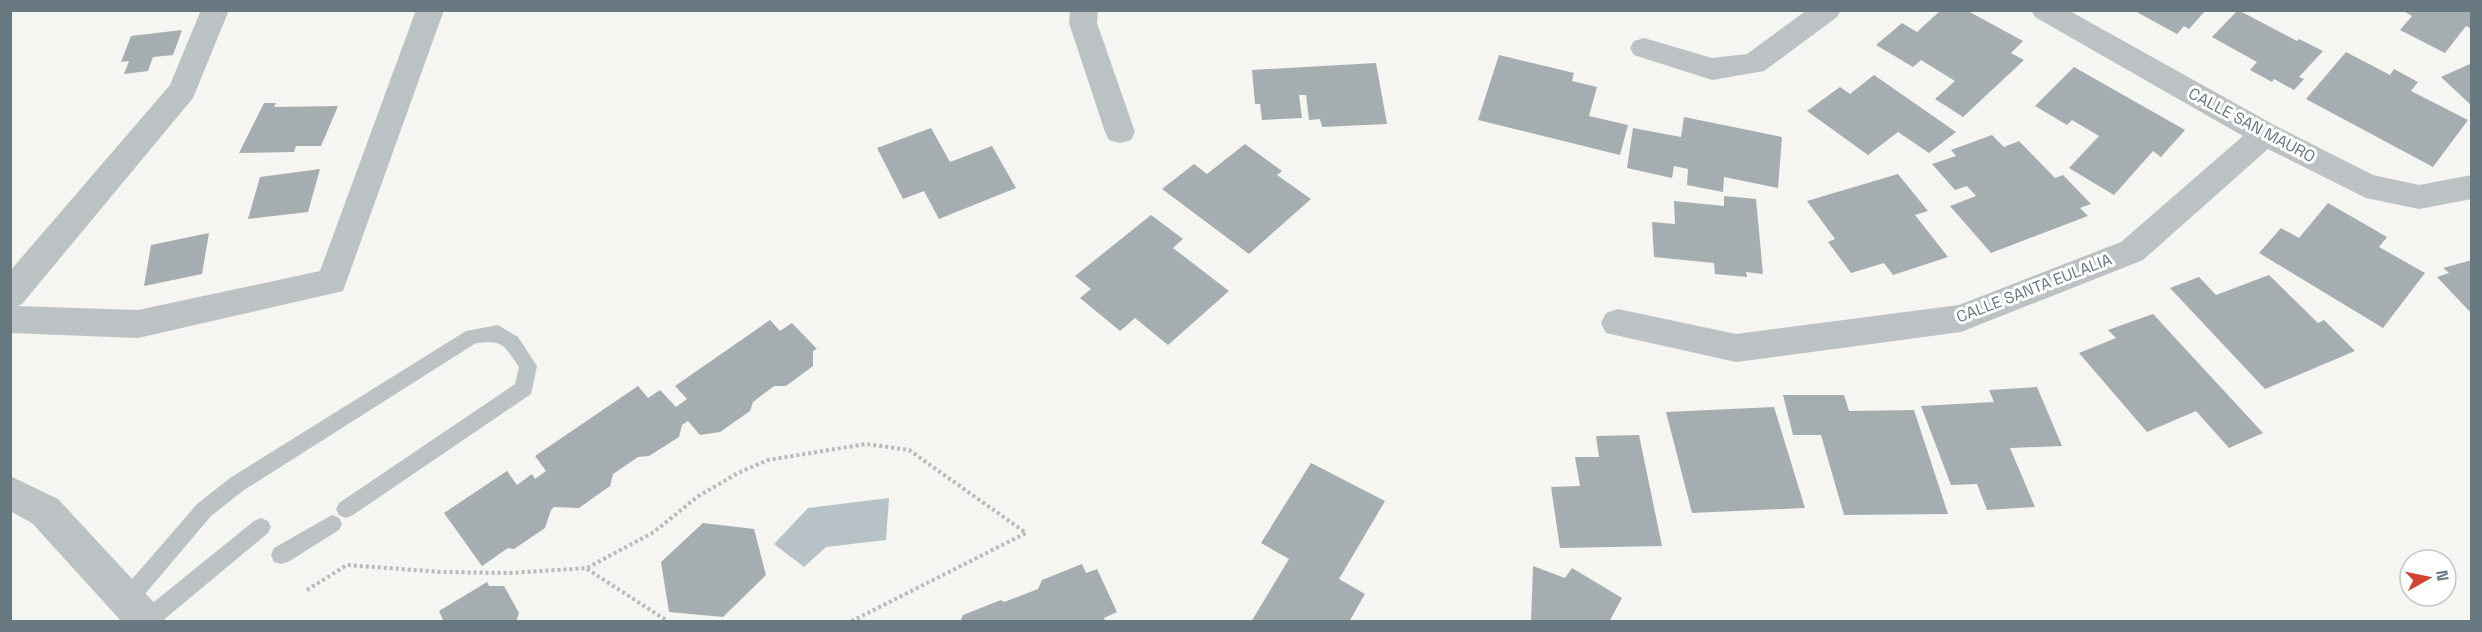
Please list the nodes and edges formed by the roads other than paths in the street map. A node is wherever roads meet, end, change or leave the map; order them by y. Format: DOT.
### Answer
graph roads {
  1 [pos="215,10"];
  2 [pos="430,10"];
  3 [pos="1084,10"];
  4 [pos="1827,10"];
  5 [pos="2045,10"];
  6 [pos="1644,48"];
  7 [pos="1120,132"];
  8 [pos="2265,134"];
  9 [pos="2472,187"];
  10 [pos="10,295"];
  11 [pos="10,319"];
  12 [pos="1618,323"];
  13 [pos="10,492"];
  14 [pos="346,509"];
  15 [pos="332,524"];
  16 [pos="261,527"];
  17 [pos="281,555"];
  18 [pos="140,614"];
  1 -- 10 [label="street"];
  2 -- 11 [label="street"];
  3 -- 7 [label="street"];
  4 -- 6 [label="street"];
  5 -- 8 [label="street, CALLE SAN MAURO"];
  8 -- 9 [label="street, CALLE SAN MAURO"];
  8 -- 12 [label="street, CALLE SANTA EULALIA"];
  13 -- 18 [label="street"];
  14 -- 18 [label="lane"];
  15 -- 17 [label="lane"];
  16 -- 18 [label="lane"];
}
